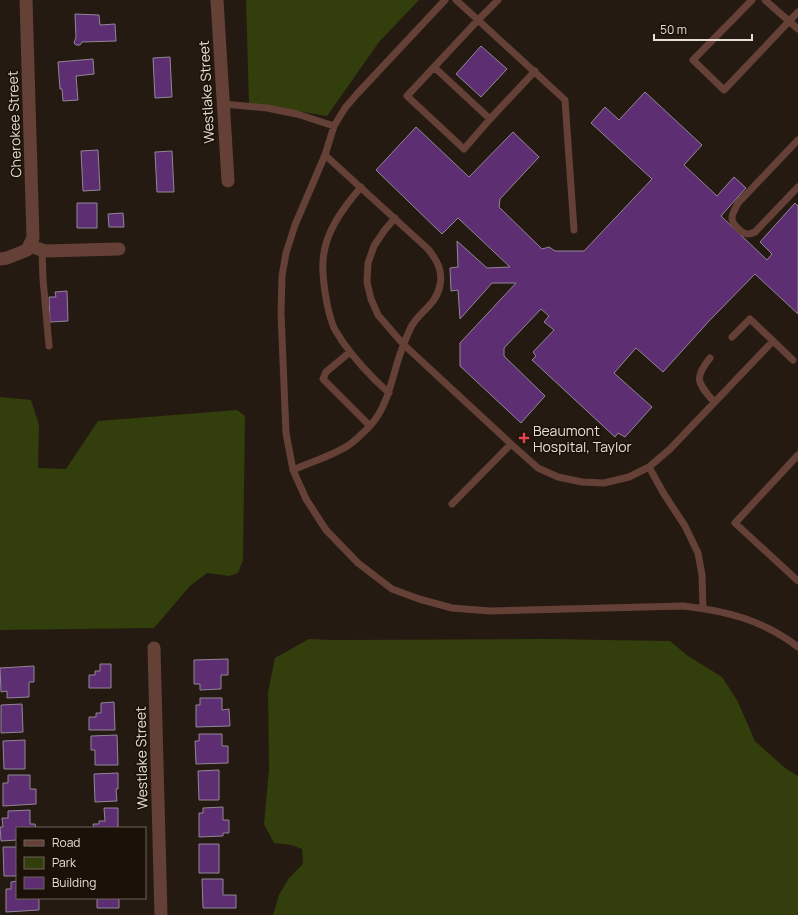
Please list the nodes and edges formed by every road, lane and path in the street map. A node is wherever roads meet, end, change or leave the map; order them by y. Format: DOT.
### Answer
graph roads {
  1 [pos="26,0"];
  2 [pos="217,0"];
  3 [pos="445,0"];
  4 [pos="456,0"];
  5 [pos="498,0"];
  6 [pos="752,0"];
  7 [pos="765,0"];
  8 [pos="798,12"];
  9 [pos="478,20"];
  10 [pos="789,22"];
  11 [pos="798,29"];
  12 [pos="434,67"];
  13 [pos="535,71"];
  14 [pos="223,104"];
  15 [pos="490,119"];
  16 [pos="334,126"];
  17 [pos="798,140"];
  18 [pos="325,155"];
  19 [pos="228,181"];
  20 [pos="361,187"];
  21 [pos="798,187"];
  22 [pos="395,218"];
  23 [pos="574,230"];
  24 [pos="36,248"];
  25 [pos="119,249"];
  26 [pos="0,259"];
  27 [pos="732,337"];
  28 [pos="773,341"];
  29 [pos="403,344"];
  30 [pos="49,346"];
  31 [pos="350,352"];
  32 [pos="710,358"];
  33 [pos="793,360"];
  34 [pos="389,393"];
  35 [pos="714,402"];
  36 [pos="370,426"];
  37 [pos="511,444"];
  38 [pos="798,455"];
  39 [pos="649,467"];
  40 [pos="293,470"];
  41 [pos="452,504"];
  42 [pos="798,581"];
  43 [pos="703,608"];
  44 [pos="798,647"];
  45 [pos="154,648"];
  46 [pos="161,915"];
  1 -- 24 [label="street, Cherokee Street"];
  2 -- 14 [label="street, Westlake Street"];
  3 -- 16 [label="lane"];
  4 -- 9 [label="lane"];
  5 -- 9 [label="lane"];
  6 -- 10 [label="lane"];
  7 -- 10 [label="lane"];
  8 -- 10 [label="lane"];
  9 -- 12 [label="lane"];
  9 -- 13 [label="lane"];
  10 -- 11 [label="lane"];
  12 -- 15 [label="lane"];
  12 -- 15 [label="lane"];
  13 -- 15 [label="lane"];
  13 -- 23 [label="lane"];
  14 -- 16 [label="lane"];
  14 -- 19 [label="street, Westlake Street"];
  16 -- 18 [label="lane"];
  17 -- 21 [label="lane"];
  18 -- 20 [label="lane"];
  18 -- 40 [label="lane"];
  20 -- 22 [label="lane"];
  20 -- 31 [label="lane"];
  22 -- 29 [label="lane"];
  22 -- 29 [label="lane"];
  24 -- 25 [label="street"];
  24 -- 26 [label="street"];
  24 -- 30 [label="lane"];
  27 -- 28 [label="lane"];
  28 -- 33 [label="lane"];
  28 -- 35 [label="lane"];
  29 -- 34 [label="lane"];
  29 -- 37 [label="lane"];
  31 -- 34 [label="lane"];
  31 -- 36 [label="lane"];
  32 -- 35 [label="lane"];
  34 -- 36 [label="lane"];
  35 -- 39 [label="lane"];
  36 -- 40 [label="lane"];
  37 -- 39 [label="lane"];
  37 -- 41 [label="lane"];
  38 -- 42 [label="lane"];
  39 -- 43 [label="lane"];
  40 -- 43 [label="lane"];
  43 -- 44 [label="lane"];
  45 -- 46 [label="street, Westlake Street"];
}
